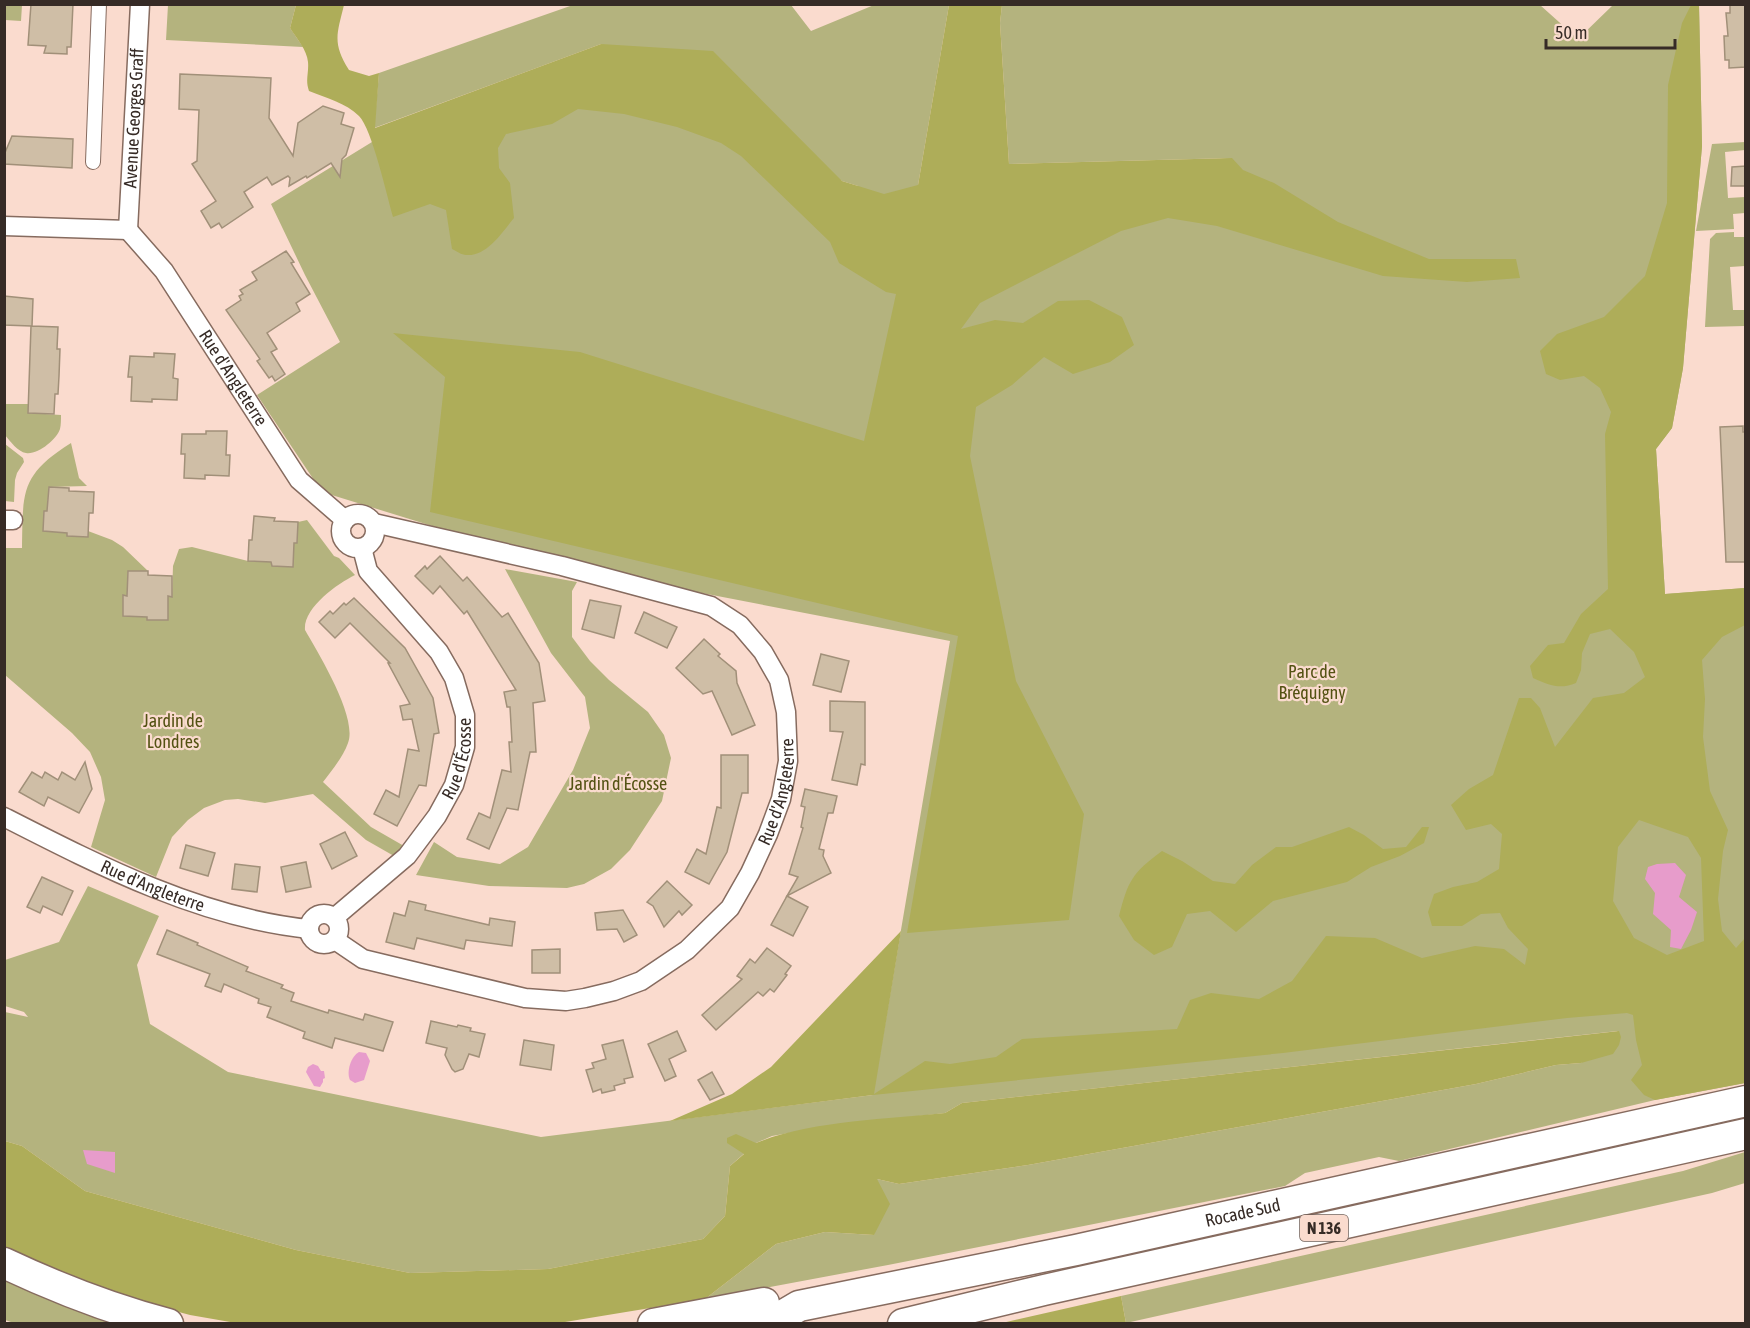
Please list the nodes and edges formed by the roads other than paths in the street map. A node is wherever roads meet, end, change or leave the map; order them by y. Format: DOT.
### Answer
graph roads {
  1 [pos="99,4"];
  2 [pos="140,4"];
  3 [pos="93,162"];
  4 [pos="4,226"];
  5 [pos="128,230"];
  6 [pos="345,520"];
  7 [pos="374,523"];
  8 [pos="362,548"];
  9 [pos="4,817"];
  10 [pos="334,918"];
  11 [pos="309,929"];
  12 [pos="335,940"];
  13 [pos="1746,1101"];
  14 [pos="1746,1134"];
  15 [pos="4,1263"];
  16 [pos="799,1306"];
  17 [pos="168,1323"];
  18 [pos="654,1323"];
  19 [pos="742,1323"];
  20 [pos="903,1323"];
  1 -- 3 [label="street"];
  2 -- 5 [label="street, Avenue Georges Graff"];
  4 -- 5 [label="street"];
  5 -- 6 [label="street, Rue d'Angleterre"];
  6 -- 7 [label="street"];
  6 -- 8 [label="street"];
  7 -- 8 [label="street"];
  7 -- 12 [label="street, Rue d'Angleterre"];
  8 -- 10 [label="street, Rue d'Écosse"];
  9 -- 11 [label="street, Rue d'Angleterre"];
  10 -- 11 [label="street"];
  10 -- 12 [label="street"];
  11 -- 12 [label="street"];
  13 -- 16 [label="highway, Rocade Sud / N 136"];
  14 -- 20 [label="highway, Rocade Sud / N 136"];
  15 -- 17 [label="highway"];
  16 -- 18 [label="highway"];
  16 -- 19 [label="highway, Rocade Sud / N 136"];
}
